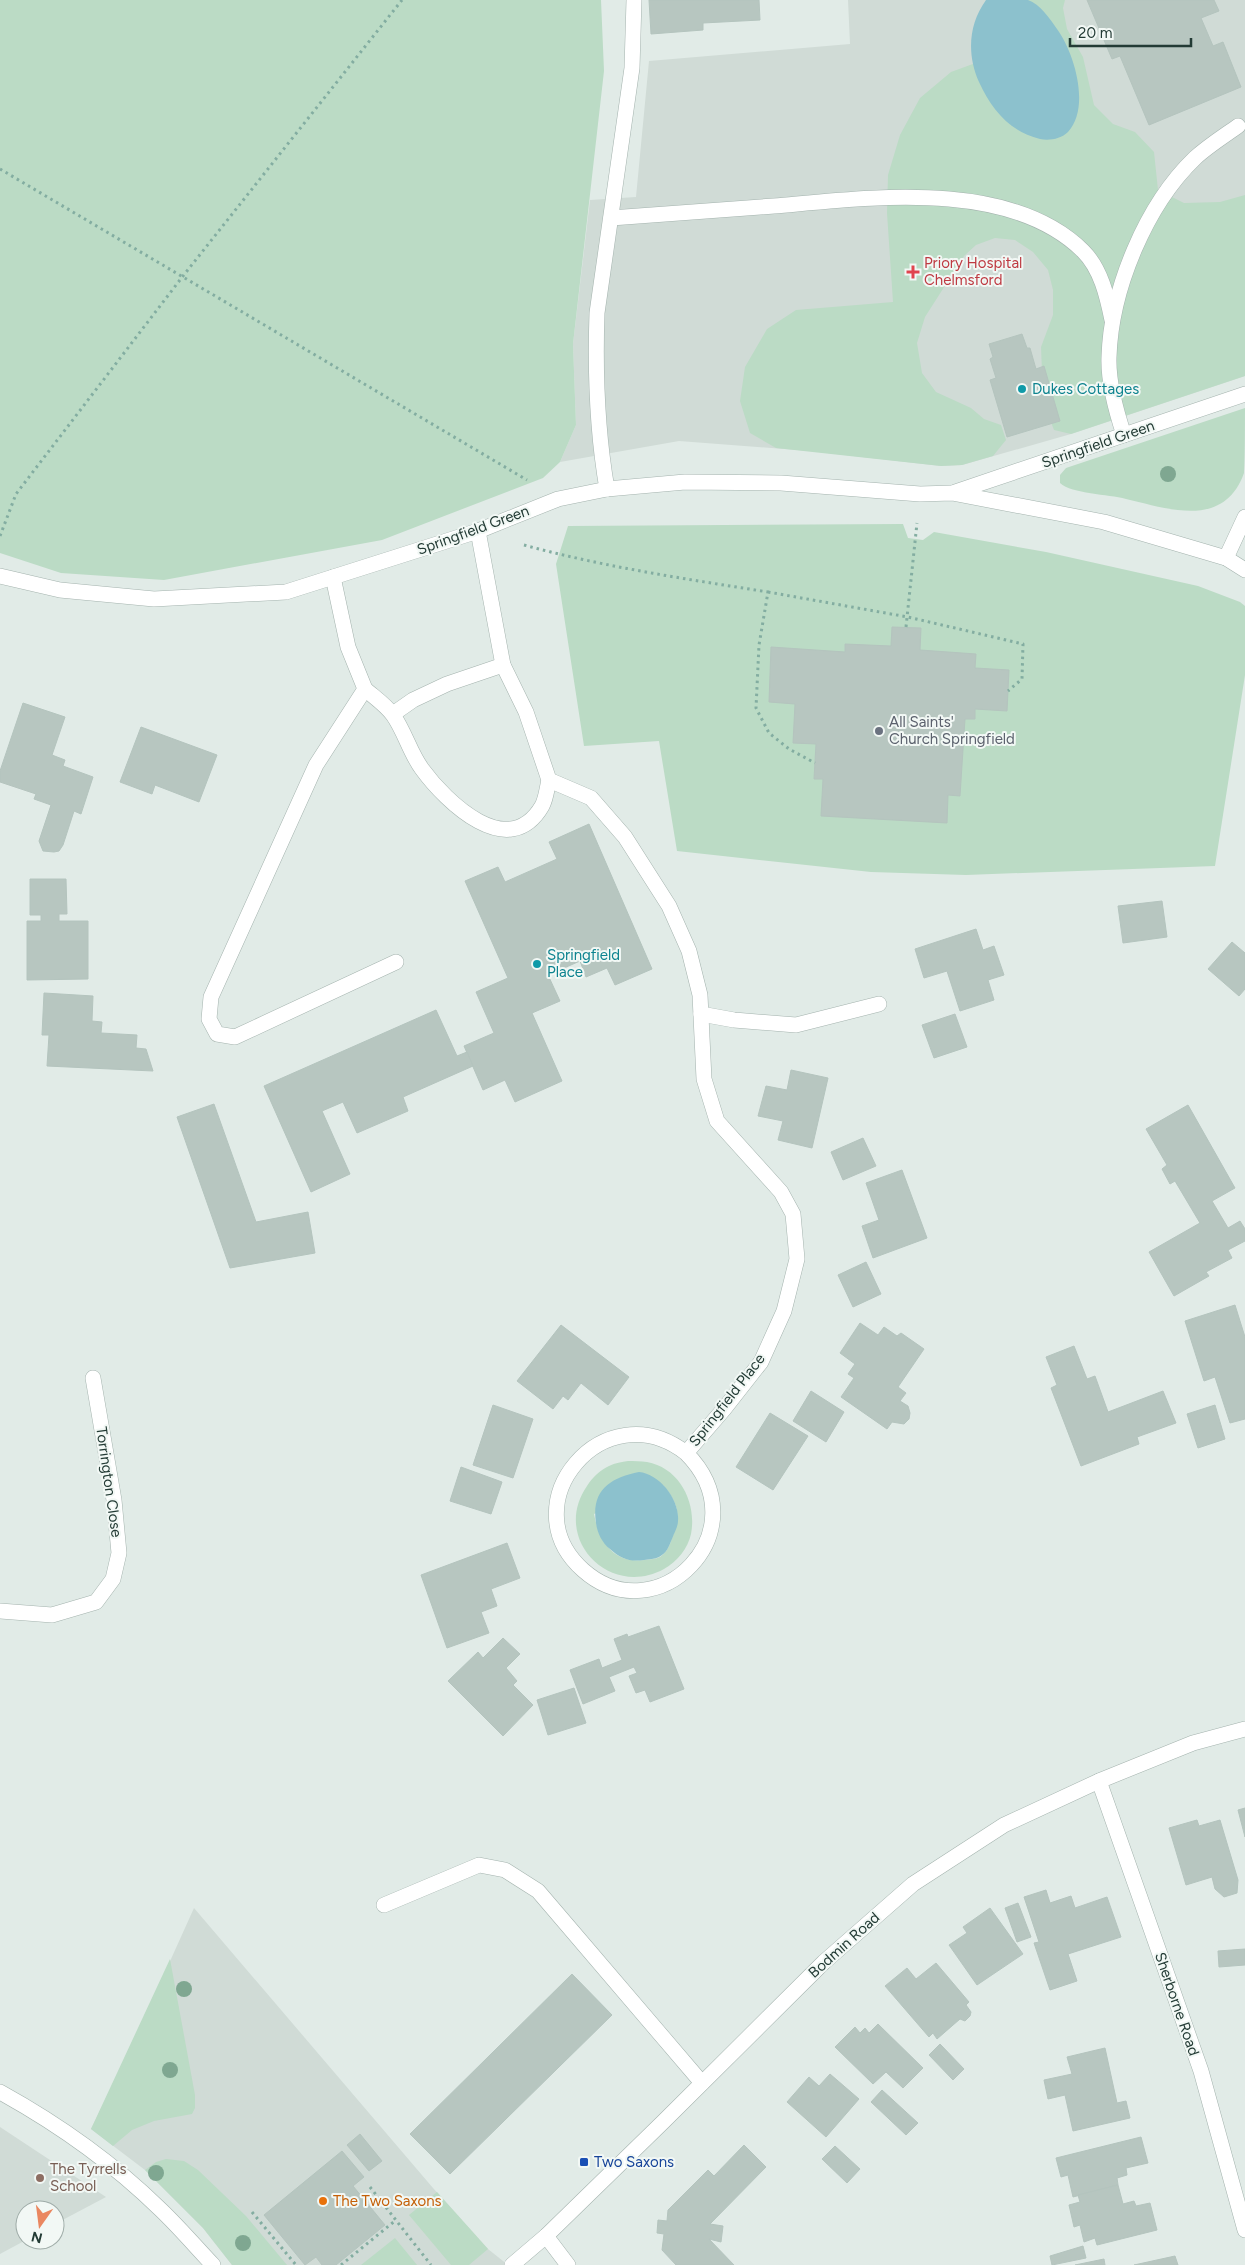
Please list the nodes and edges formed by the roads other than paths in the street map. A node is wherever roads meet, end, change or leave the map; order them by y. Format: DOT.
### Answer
graph roads {
  1 [pos="634,0"];
  2 [pos="1238,126"];
  3 [pos="611,218"];
  4 [pos="1112,320"];
  5 [pos="1245,394"];
  6 [pos="1124,435"];
  7 [pos="607,489"];
  8 [pos="952,494"];
  9 [pos="1245,517"];
  10 [pos="478,532"];
  11 [pos="1226,558"];
  12 [pos="1245,570"];
  13 [pos="0,576"];
  14 [pos="332,577"];
  15 [pos="503,666"];
  16 [pos="366,689"];
  17 [pos="393,714"];
  18 [pos="549,780"];
  19 [pos="396,962"];
  20 [pos="879,1004"];
  21 [pos="701,1014"];
  22 [pos="93,1378"];
  23 [pos="686,1452"];
  24 [pos="0,1611"];
  25 [pos="1245,1729"];
  26 [pos="1098,1781"];
  27 [pos="384,1905"];
  28 [pos="702,2083"];
  29 [pos="0,2092"];
  30 [pos="1245,2230"];
  31 [pos="546,2236"];
  32 [pos="213,2265"];
  33 [pos="512,2265"];
  34 [pos="568,2265"];
  1 -- 3 [label="street"];
  2 -- 4 [label="street"];
  3 -- 4 [label="street"];
  3 -- 7 [label="street"];
  4 -- 6 [label="street"];
  5 -- 6 [label="street, Springfield Green"];
  6 -- 8 [label="street, Springfield Green"];
  7 -- 8 [label="street, Springfield Green"];
  7 -- 10 [label="street, Springfield Green"];
  8 -- 11 [label="street, Springfield Green"];
  9 -- 11 [label="street"];
  10 -- 14 [label="street, Springfield Green"];
  10 -- 15 [label="street"];
  11 -- 12 [label="street, Springfield Green"];
  13 -- 14 [label="street, Springfield Green"];
  14 -- 16 [label="street"];
  15 -- 17 [label="street"];
  15 -- 18 [label="street"];
  16 -- 17 [label="street"];
  16 -- 19 [label="street"];
  17 -- 18 [label="street"];
  18 -- 21 [label="street, Springfield Place"];
  20 -- 21 [label="street"];
  21 -- 23 [label="street, Springfield Place"];
  22 -- 24 [label="street, Torrington Close"];
  23 -- 23 [label="street, Springfield Place"];
  25 -- 26 [label="street, Bodmin Road"];
  26 -- 28 [label="street, Bodmin Road"];
  26 -- 30 [label="street, Sherborne Road"];
  27 -- 28 [label="street"];
  28 -- 31 [label="street, Bodmin Road"];
  29 -- 32 [label="street"];
  31 -- 33 [label="street, Bodmin Road"];
  31 -- 34 [label="street"];
}
